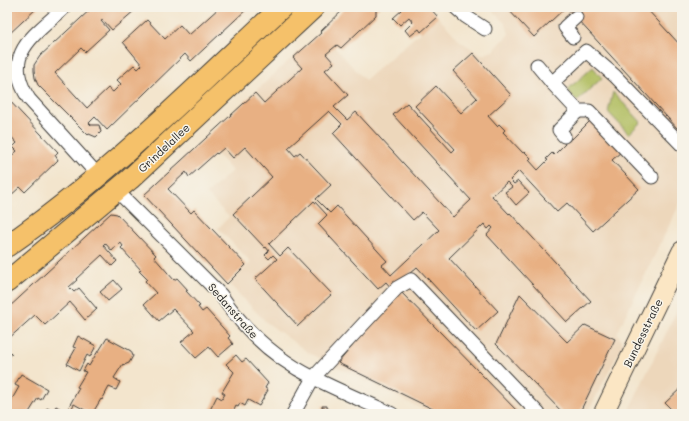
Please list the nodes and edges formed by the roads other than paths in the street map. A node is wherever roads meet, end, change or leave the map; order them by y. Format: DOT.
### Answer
graph roads {
  1 [pos="65,7"];
  2 [pos="282,7"];
  3 [pos="314,7"];
  4 [pos="455,7"];
  5 [pos="576,17"];
  6 [pos="485,29"];
  7 [pos="586,51"];
  8 [pos="536,65"];
  9 [pos="552,83"];
  10 [pos="578,111"];
  11 [pos="564,136"];
  12 [pos="682,145"];
  13 [pos="98,175"];
  14 [pos="652,177"];
  15 [pos="117,191"];
  16 [pos="7,246"];
  17 [pos="682,251"];
  18 [pos="7,282"];
  19 [pos="313,378"];
  20 [pos="293,414"];
  21 [pos="392,414"];
  22 [pos="539,414"];
  23 [pos="603,414"];
  1 -- 13 [label="street"];
  2 -- 13 [label="main road, Grindelallee"];
  3 -- 15 [label="main road, Grindelallee"];
  4 -- 6 [label="street"];
  5 -- 7 [label="street"];
  7 -- 9 [label="street"];
  7 -- 12 [label="street"];
  8 -- 9 [label="street"];
  9 -- 10 [label="street"];
  10 -- 11 [label="street"];
  10 -- 14 [label="street"];
  13 -- 16 [label="main road, Grindelallee"];
  15 -- 18 [label="main road, Grindelallee"];
  15 -- 19 [label="street, Sedanstraße"];
  17 -- 23 [label="street, Bundesstraße"];
  19 -- 20 [label="street"];
  19 -- 21 [label="street, Sedanstraße"];
  19 -- 22 [label="street"];
}
